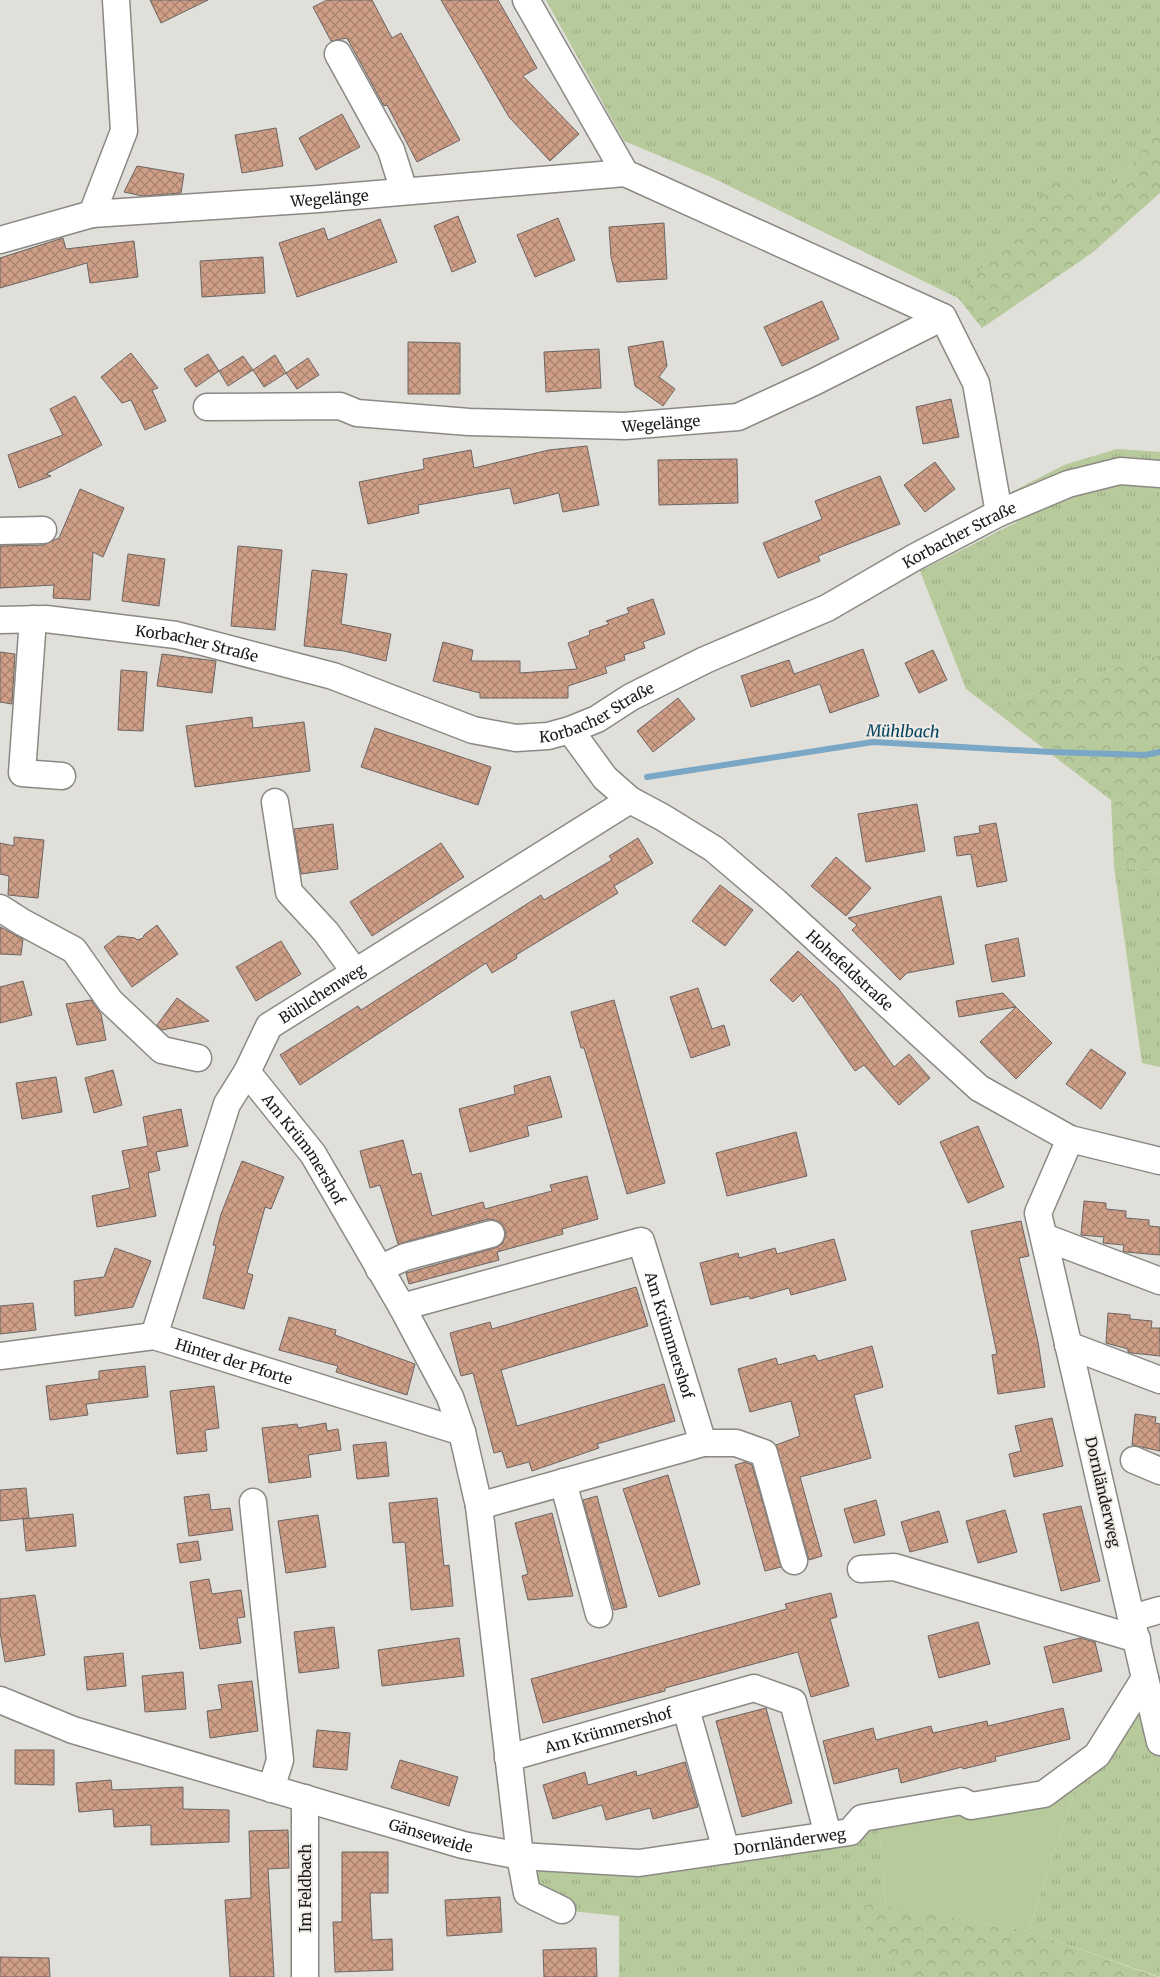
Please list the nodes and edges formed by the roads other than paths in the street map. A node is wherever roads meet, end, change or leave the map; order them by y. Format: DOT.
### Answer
graph roads {
  1 [pos="116,0"];
  2 [pos="526,0"];
  3 [pos="338,54"];
  4 [pos="625,173"];
  5 [pos="404,192"];
  6 [pos="92,214"];
  7 [pos="0,240"];
  8 [pos="943,317"];
  9 [pos="207,407"];
  10 [pos="1160,474"];
  11 [pos="999,513"];
  12 [pos="43,530"];
  13 [pos="0,531"];
  14 [pos="0,620"];
  15 [pos="33,620"];
  16 [pos="570,730"];
  17 [pos="62,776"];
  18 [pos="630,800"];
  19 [pos="275,802"];
  20 [pos="0,908"];
  21 [pos="355,972"];
  22 [pos="198,1058"];
  23 [pos="247,1072"];
  24 [pos="1070,1139"];
  25 [pos="1160,1161"];
  26 [pos="491,1234"];
  27 [pos="1044,1237"];
  28 [pos="379,1269"];
  29 [pos="1160,1281"];
  30 [pos="402,1307"];
  31 [pos="154,1336"];
  32 [pos="1068,1345"];
  33 [pos="0,1356"];
  34 [pos="1160,1380"];
  35 [pos="462,1432"];
  36 [pos="703,1443"];
  37 [pos="1134,1460"];
  38 [pos="1160,1471"];
  39 [pos="563,1482"];
  40 [pos="253,1502"];
  41 [pos="479,1506"];
  42 [pos="794,1561"];
  43 [pos="861,1569"];
  44 [pos="1160,1610"];
  45 [pos="599,1614"];
  46 [pos="1135,1628"];
  47 [pos="1146,1678"];
  48 [pos="0,1700"];
  49 [pos="686,1709"];
  50 [pos="1160,1742"];
  51 [pos="508,1758"];
  52 [pos="271,1789"];
  53 [pos="304,1798"];
  54 [pos="828,1835"];
  55 [pos="726,1850"];
  56 [pos="520,1856"];
  57 [pos="562,1910"];
  58 [pos="305,1977"];
  1 -- 6 [label="street"];
  2 -- 4 [label="street"];
  3 -- 5 [label="street"];
  4 -- 5 [label="street, Wegelänge"];
  4 -- 8 [label="street, Wegelänge"];
  5 -- 6 [label="street, Wegelänge"];
  6 -- 7 [label="street, Wegelänge"];
  8 -- 9 [label="street, Wegelänge"];
  8 -- 11 [label="street"];
  10 -- 11 [label="street, Korbacher Straße"];
  11 -- 16 [label="street, Korbacher Straße"];
  12 -- 13 [label="street"];
  14 -- 15 [label="street, Korbacher Straße"];
  15 -- 16 [label="street, Korbacher Straße"];
  15 -- 17 [label="street"];
  16 -- 18 [label="street, Hohefeldstraße"];
  18 -- 21 [label="street, Bühlchenweg"];
  18 -- 24 [label="street, Hohefeldstraße"];
  19 -- 21 [label="street"];
  20 -- 22 [label="street"];
  21 -- 23 [label="street, Bühlchenweg"];
  23 -- 28 [label="street, Am Krümmershof"];
  23 -- 31 [label="street, Bühlchenweg"];
  24 -- 25 [label="street, Hohefeldstraße"];
  24 -- 27 [label="street, Dornländerweg"];
  26 -- 28 [label="street"];
  27 -- 29 [label="street"];
  27 -- 32 [label="street, Dornländerweg"];
  28 -- 30 [label="street, Am Krümmershof"];
  30 -- 35 [label="street, Am Krümmershof"];
  30 -- 36 [label="street, Am Krümmershof"];
  31 -- 33 [label="street, Hinter der Pforte"];
  31 -- 35 [label="street, Hinter der Pforte"];
  32 -- 34 [label="street"];
  32 -- 46 [label="street, Dornländerweg"];
  35 -- 41 [label="street, Am Krümmershof"];
  36 -- 39 [label="street"];
  36 -- 42 [label="street"];
  37 -- 38 [label="street"];
  39 -- 41 [label="street"];
  39 -- 45 [label="street"];
  40 -- 52 [label="street"];
  41 -- 51 [label="street, Am Krümmershof"];
  43 -- 46 [label="street"];
  44 -- 46 [label="street"];
  46 -- 47 [label="street, Dornländerweg"];
  47 -- 50 [label="street, Dornländerweg"];
  47 -- 54 [label="street, Dornländerweg"];
  48 -- 52 [label="street, Gänseweide"];
  49 -- 51 [label="street, Am Krümmershof"];
  49 -- 54 [label="street, Am Krümmershof"];
  49 -- 55 [label="street"];
  51 -- 56 [label="street, Am Krümmershof"];
  52 -- 53 [label="street, Gänseweide"];
  53 -- 56 [label="street, Gänseweide"];
  53 -- 58 [label="street, Im Feldbach"];
  54 -- 55 [label="street, Dornländerweg"];
  55 -- 56 [label="street, Dornländerweg"];
  56 -- 57 [label="street"];
}
